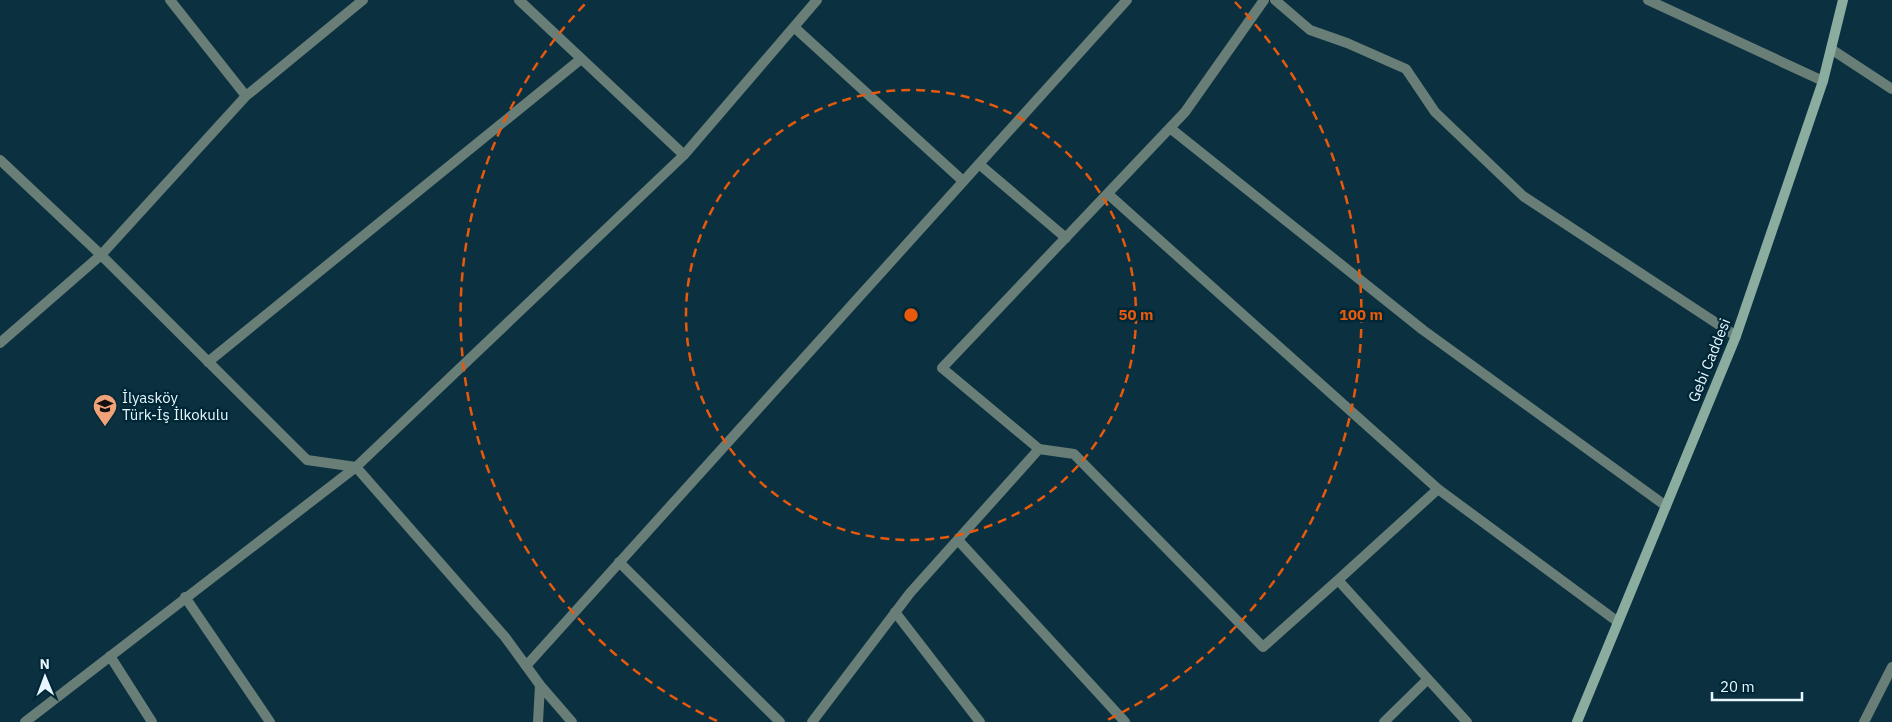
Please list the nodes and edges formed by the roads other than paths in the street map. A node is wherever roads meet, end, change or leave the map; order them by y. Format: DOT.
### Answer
graph roads {
  1 [pos="170,0"];
  2 [pos="363,0"];
  3 [pos="519,0"];
  4 [pos="817,0"];
  5 [pos="1127,0"];
  6 [pos="1264,0"];
  7 [pos="1275,0"];
  8 [pos="1648,0"];
  9 [pos="1843,0"];
  10 [pos="794,27"];
  11 [pos="1830,49"];
  12 [pos="581,59"];
  13 [pos="1823,81"];
  14 [pos="1892,89"];
  15 [pos="246,96"];
  16 [pos="1170,128"];
  17 [pos="684,155"];
  18 [pos="0,160"];
  19 [pos="979,164"];
  20 [pos="963,181"];
  21 [pos="1108,194"];
  22 [pos="1066,238"];
  23 [pos="101,255"];
  24 [pos="1736,336"];
  25 [pos="0,343"];
  26 [pos="208,362"];
  27 [pos="1039,449"];
  28 [pos="356,467"];
  29 [pos="1438,489"];
  30 [pos="1666,506"];
  31 [pos="958,540"];
  32 [pos="619,562"];
  33 [pos="1338,580"];
  34 [pos="185,597"];
  35 [pos="895,612"];
  36 [pos="1618,622"];
  37 [pos="110,656"];
  38 [pos="526,666"];
  39 [pos="1892,667"];
  40 [pos="1428,679"];
  41 [pos="540,685"];
  42 [pos="25,722"];
  43 [pos="152,722"];
  44 [pos="270,722"];
  45 [pos="538,722"];
  46 [pos="572,722"];
  47 [pos="780,722"];
  48 [pos="812,722"];
  49 [pos="980,722"];
  50 [pos="1125,722"];
  51 [pos="1384,722"];
  52 [pos="1467,722"];
  53 [pos="1577,722"];
  54 [pos="1864,722"];
  1 -- 15 [label="street"];
  2 -- 15 [label="street"];
  3 -- 12 [label="street"];
  4 -- 10 [label="street"];
  5 -- 19 [label="street"];
  6 -- 16 [label="street"];
  7 -- 24 [label="street"];
  8 -- 13 [label="street"];
  9 -- 11 [label="main road, Gebi Caddesi"];
  10 -- 17 [label="street"];
  10 -- 20 [label="street"];
  11 -- 13 [label="main road, Gebi Caddesi"];
  11 -- 14 [label="street"];
  12 -- 17 [label="street"];
  12 -- 26 [label="street"];
  13 -- 24 [label="main road, Gebi Caddesi"];
  15 -- 23 [label="street"];
  16 -- 21 [label="street"];
  16 -- 30 [label="street"];
  17 -- 28 [label="street"];
  18 -- 23 [label="street"];
  19 -- 20 [label="street"];
  19 -- 22 [label="street"];
  20 -- 32 [label="street"];
  21 -- 22 [label="street"];
  21 -- 29 [label="street"];
  22 -- 27 [label="street"];
  23 -- 25 [label="street"];
  23 -- 26 [label="street"];
  24 -- 30 [label="main road, Gebi Caddesi"];
  26 -- 28 [label="street"];
  27 -- 31 [label="street"];
  27 -- 33 [label="street"];
  28 -- 34 [label="street"];
  28 -- 38 [label="street"];
  29 -- 33 [label="street"];
  29 -- 36 [label="street"];
  30 -- 36 [label="main road, Gebi Caddesi"];
  31 -- 35 [label="street"];
  31 -- 50 [label="street"];
  32 -- 38 [label="street"];
  32 -- 47 [label="street"];
  33 -- 40 [label="street"];
  34 -- 37 [label="street"];
  34 -- 44 [label="street"];
  35 -- 48 [label="street"];
  35 -- 49 [label="street"];
  36 -- 53 [label="main road, Gebi Caddesi"];
  37 -- 42 [label="street"];
  37 -- 43 [label="street"];
  38 -- 41 [label="street"];
  39 -- 54 [label="street"];
  40 -- 51 [label="street"];
  40 -- 52 [label="street"];
  41 -- 45 [label="street"];
  41 -- 46 [label="street"];
}
